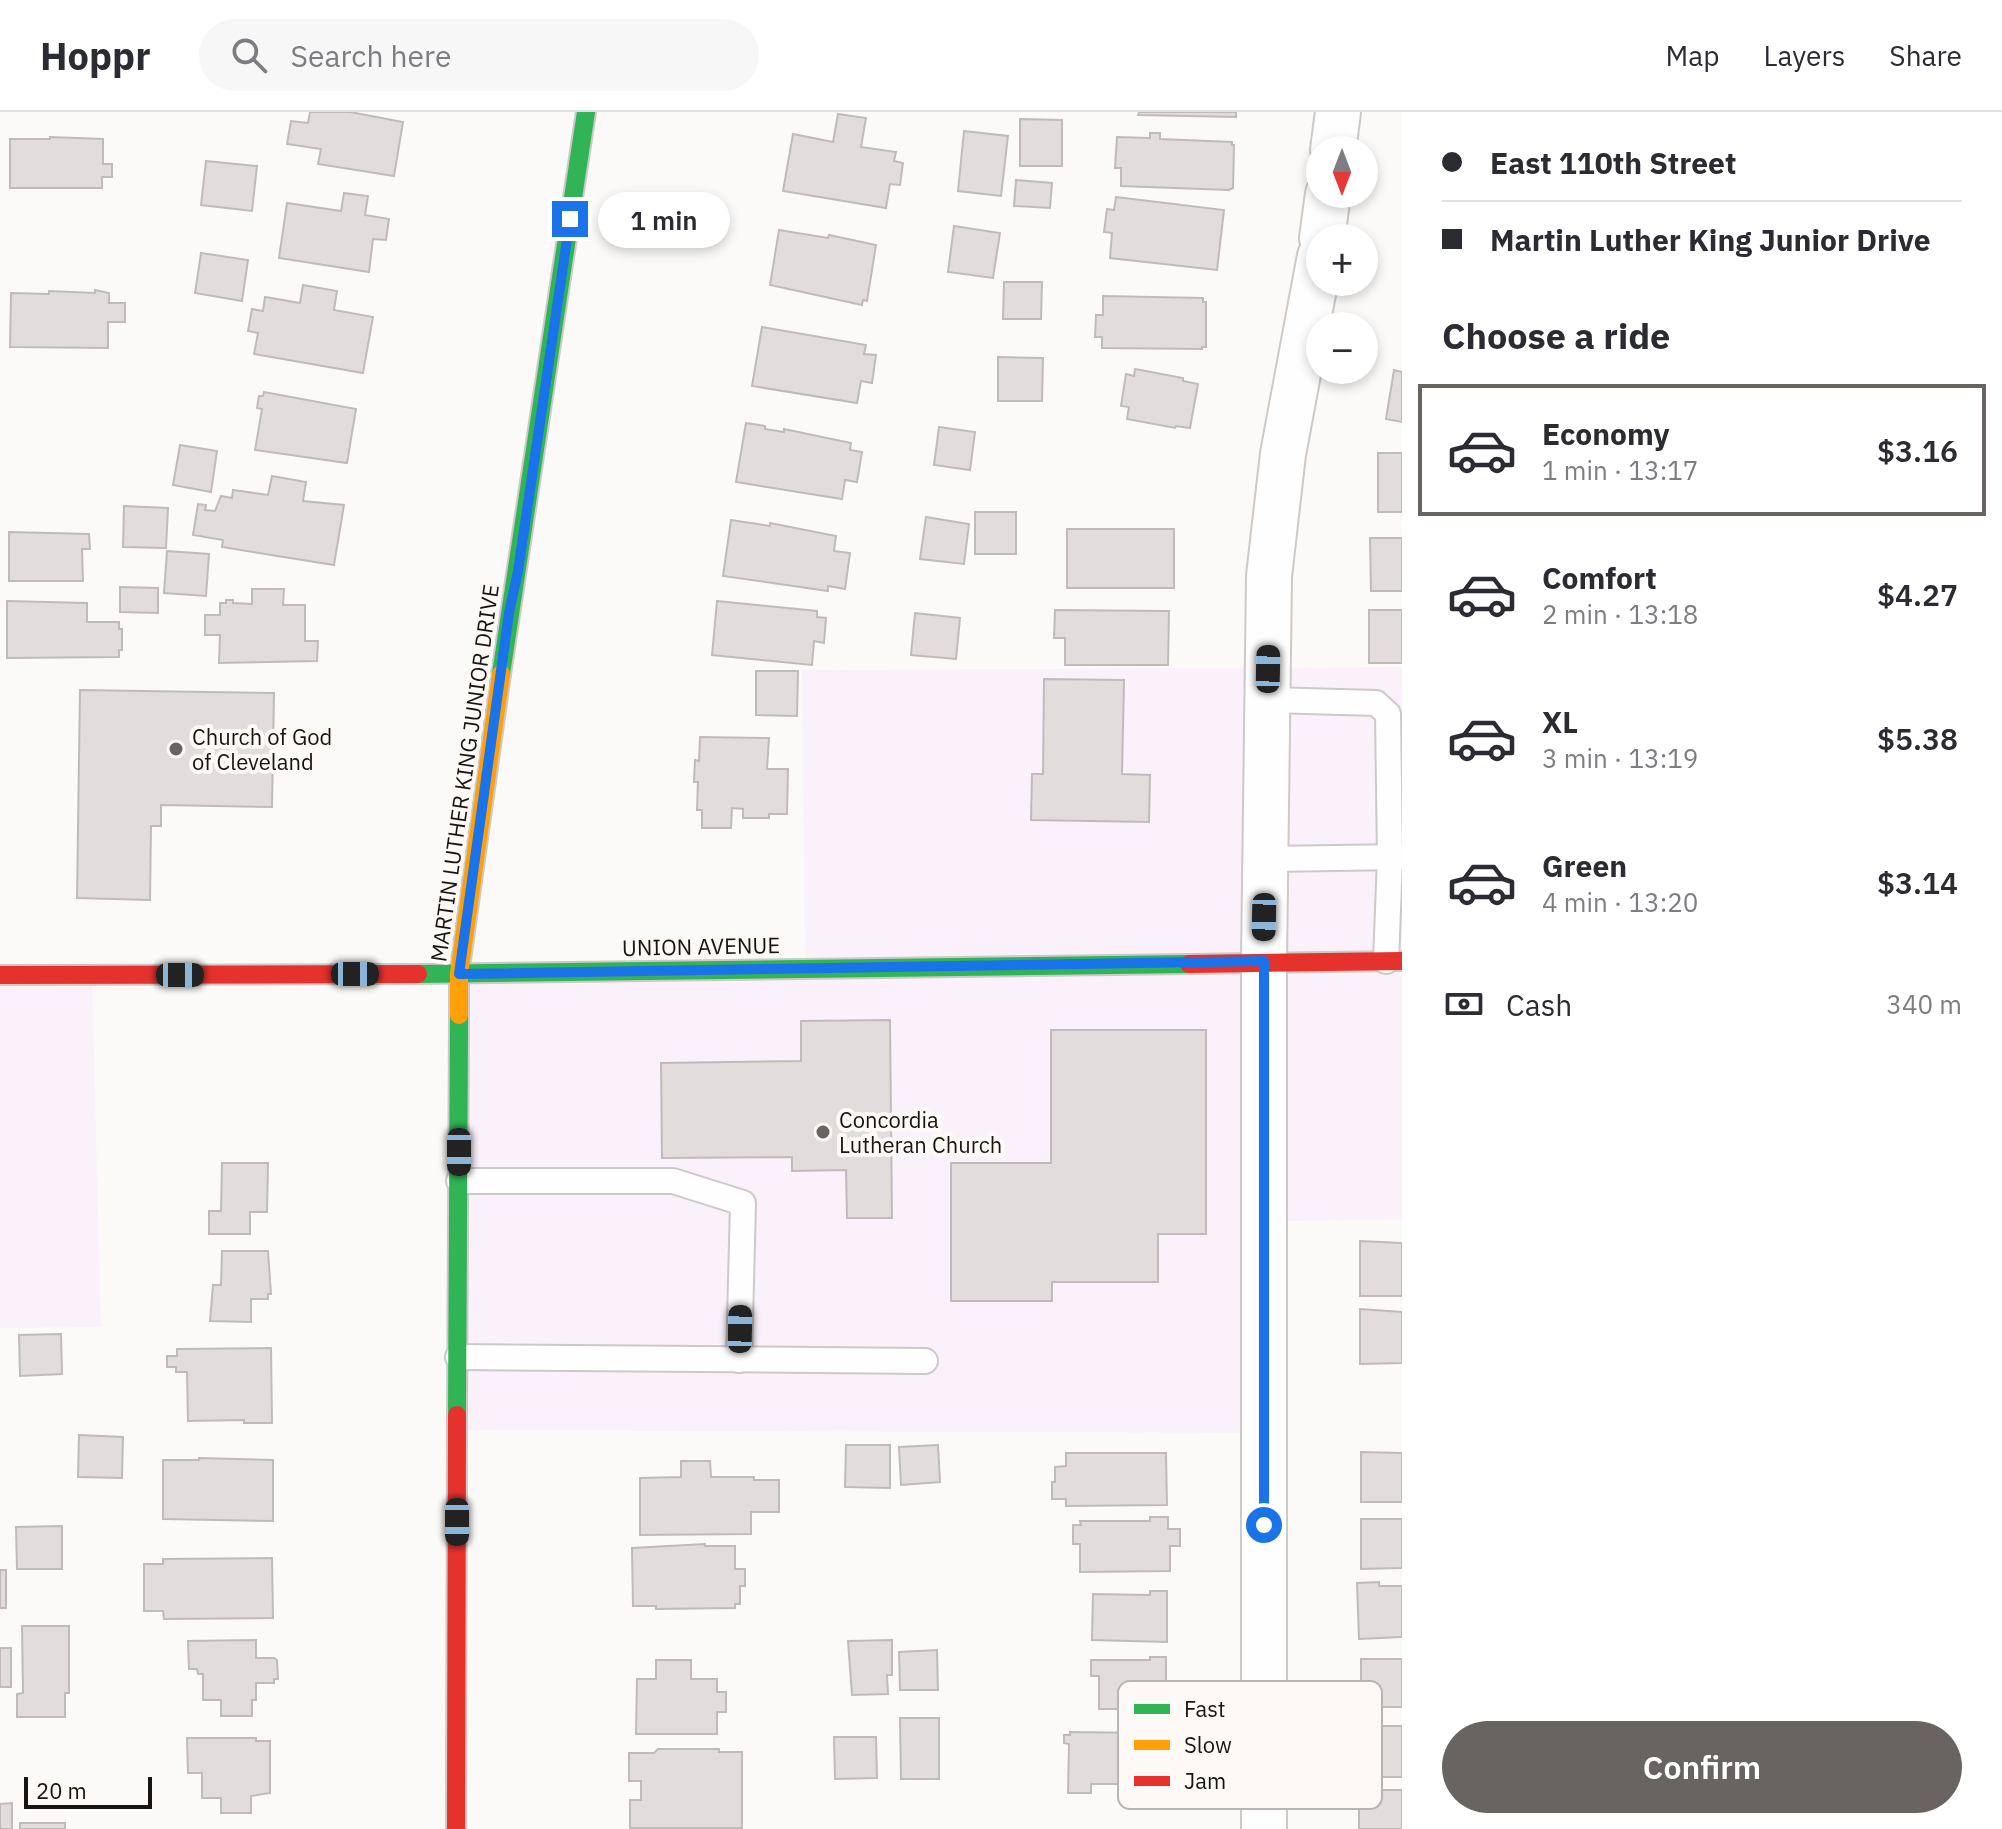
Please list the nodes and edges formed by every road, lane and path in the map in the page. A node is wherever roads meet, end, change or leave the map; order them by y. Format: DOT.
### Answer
graph roads {
  1 [pos="586,112"];
  2 [pos="1338,112"];
  3 [pos="1335,136"];
  4 [pos="1313,296"];
  5 [pos="1267,700"];
  6 [pos="1396,858"];
  7 [pos="1265,859"];
  8 [pos="1264,961"];
  9 [pos="1394,961"];
  10 [pos="459,974"];
  11 [pos="0,975"];
  12 [pos="459,1181"];
  13 [pos="458,1357"];
  14 [pos="739,1360"];
  15 [pos="925,1361"];
  16 [pos="1264,1681"];
  17 [pos="456,1829"];
  1 -- 10 [label="street, MARTIN LUTHER KING JUNIOR DRIVE"];
  2 -- 3 [label="street"];
  4 -- 5 [label="street"];
  5 -- 6 [label="lane"];
  5 -- 7 [label="street"];
  6 -- 7 [label="lane"];
  6 -- 9 [label="lane"];
  7 -- 8 [label="street"];
  8 -- 9 [label="street, UNION AVENUE"];
  8 -- 10 [label="street, UNION AVENUE"];
  8 -- 16 [label="street"];
  10 -- 11 [label="street, UNION AVENUE"];
  10 -- 12 [label="street, MARTIN LUTHER KING JUNIOR DRIVE"];
  12 -- 13 [label="street, MARTIN LUTHER KING JUNIOR DRIVE"];
  12 -- 14 [label="lane"];
  13 -- 14 [label="lane"];
  13 -- 17 [label="street, MARTIN LUTHER KING JUNIOR DRIVE"];
  14 -- 15 [label="lane"];
}
